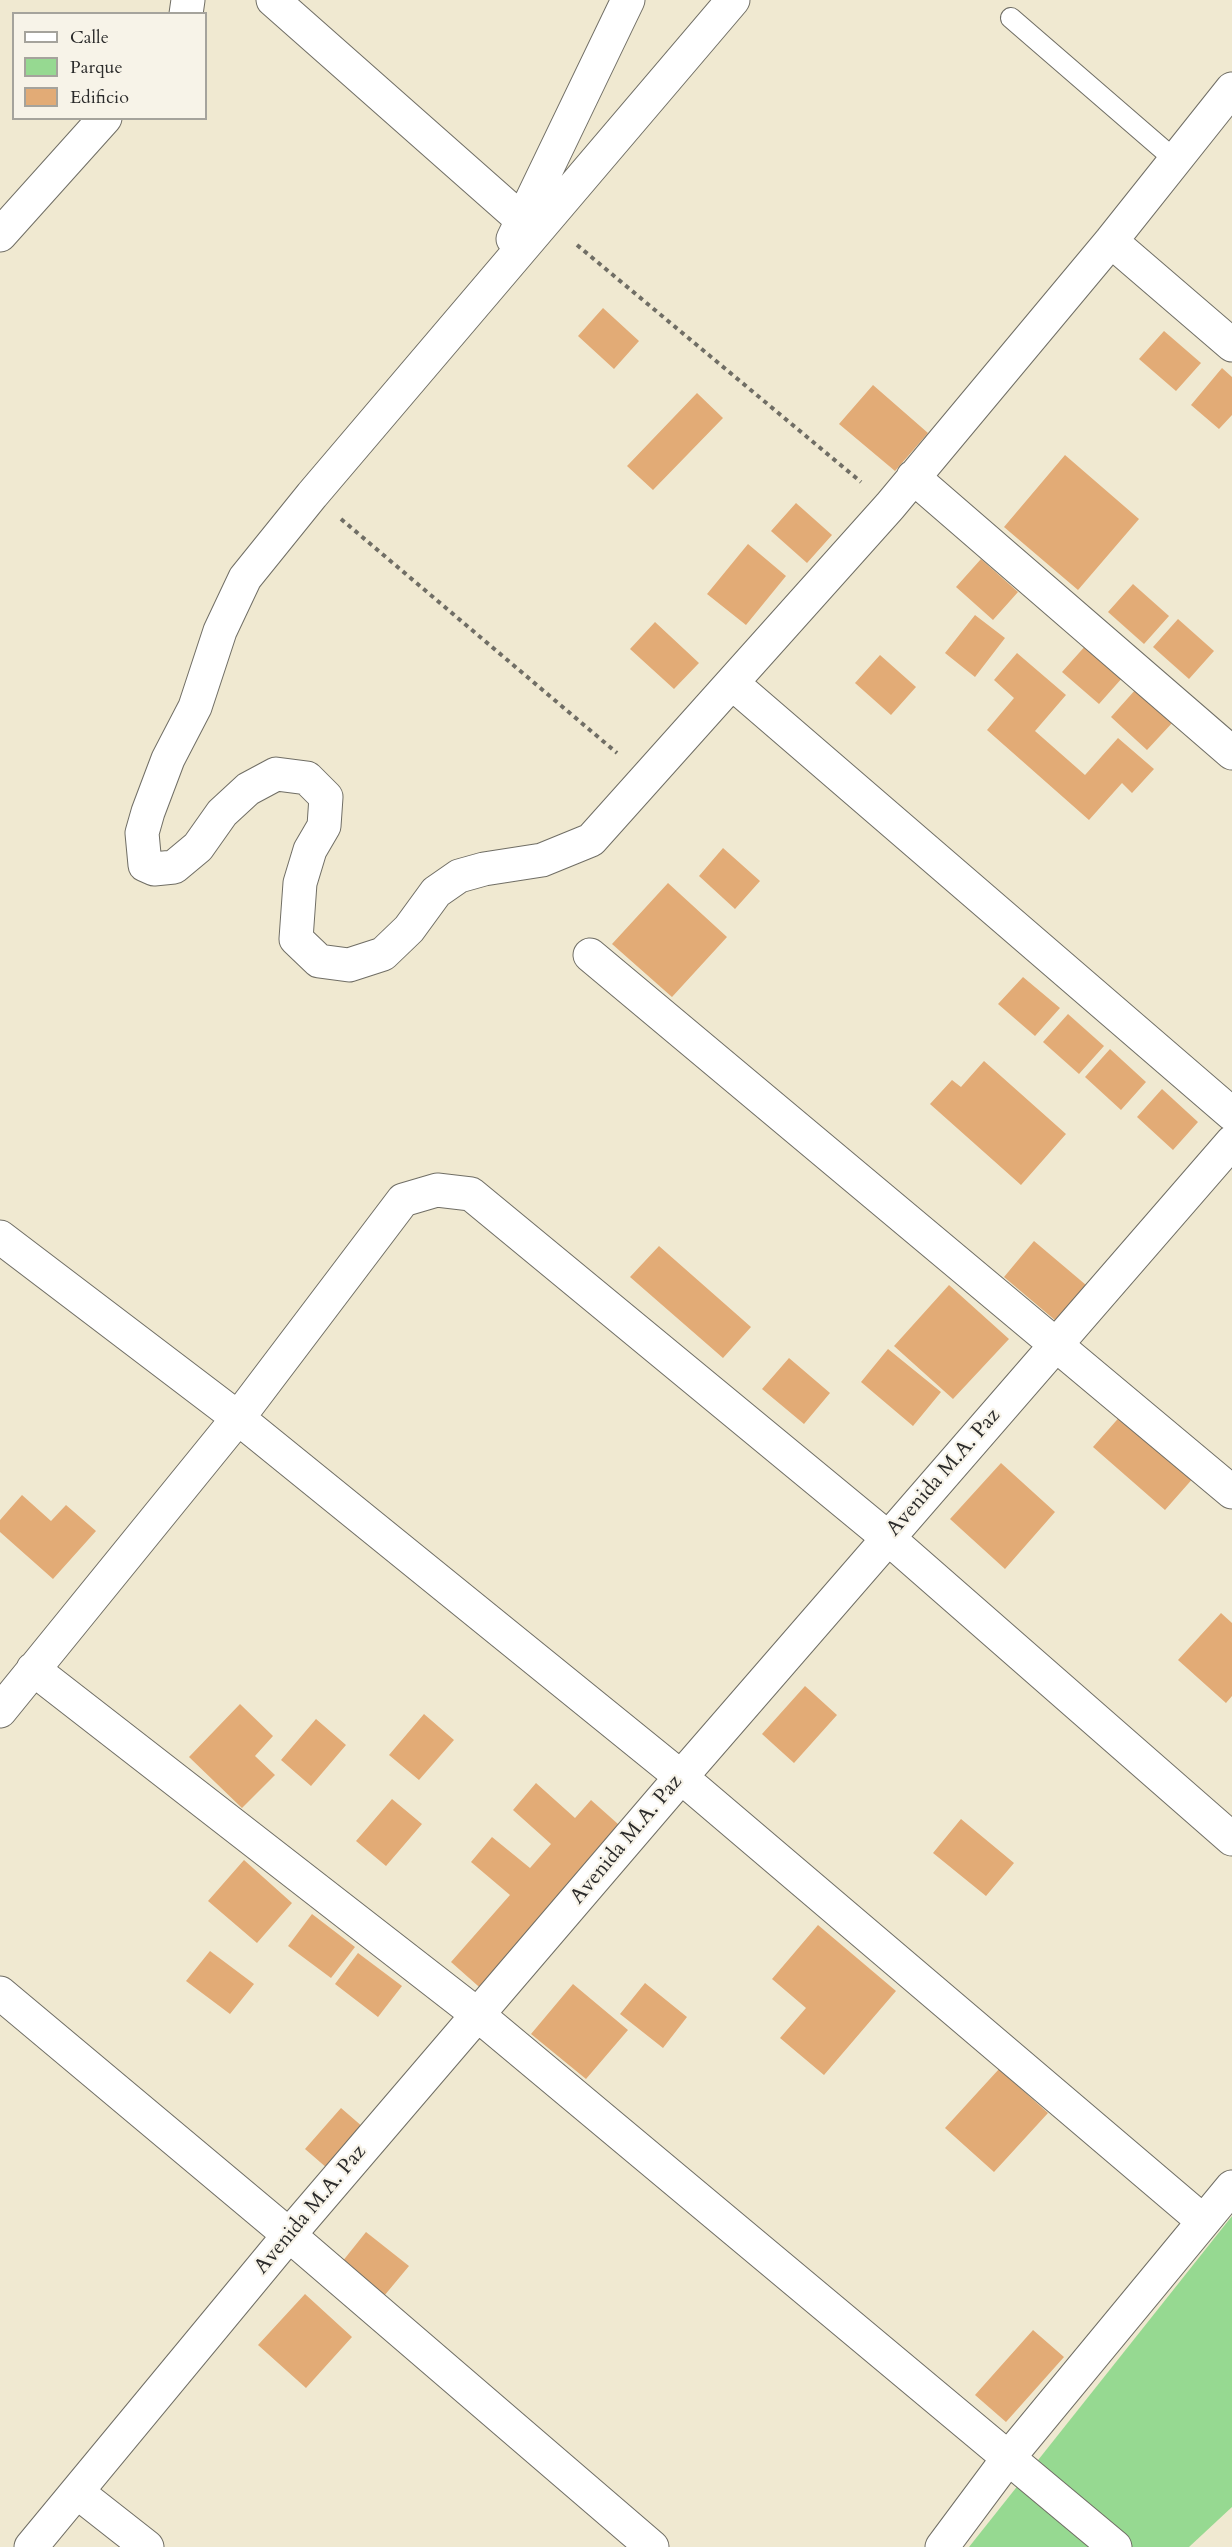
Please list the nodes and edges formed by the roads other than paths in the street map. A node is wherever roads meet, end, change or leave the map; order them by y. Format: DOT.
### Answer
graph roads {
  1 [pos="273,0"];
  2 [pos="628,0"];
  3 [pos="733,0"];
  4 [pos="1011,18"];
  5 [pos="1232,89"];
  6 [pos="103,120"];
  7 [pos="1174,159"];
  8 [pos="534,220"];
  9 [pos="0,235"];
  10 [pos="1111,241"];
  11 [pos="1232,345"];
  12 [pos="913,477"];
  13 [pos="732,683"];
  14 [pos="1232,753"];
  15 [pos="590,955"];
  16 [pos="1232,1114"];
  17 [pos="1232,1142"];
  18 [pos="0,1237"];
  19 [pos="1055,1345"];
  20 [pos="238,1418"];
  21 [pos="1232,1492"];
  22 [pos="888,1538"];
  23 [pos="33,1669"];
  24 [pos="0,1711"];
  25 [pos="681,1777"];
  26 [pos="1232,1839"];
  27 [pos="0,1993"];
  28 [pos="478,2015"];
  29 [pos="1232,2187"];
  30 [pos="1203,2221"];
  31 [pos="289,2235"];
  32 [pos="1009,2457"];
  33 [pos="77,2492"];
  34 [pos="31,2547"];
  35 [pos="147,2547"];
  36 [pos="652,2547"];
  37 [pos="942,2547"];
  38 [pos="1115,2547"];
  1 -- 8 [label="street"];
  2 -- 8 [label="street"];
  3 -- 8 [label="street"];
  4 -- 7 [label="lane"];
  5 -- 7 [label="street"];
  6 -- 9 [label="street"];
  7 -- 10 [label="street"];
  8 -- 13 [label="street"];
  10 -- 11 [label="street"];
  10 -- 12 [label="street"];
  12 -- 13 [label="street"];
  12 -- 14 [label="street"];
  13 -- 16 [label="street"];
  15 -- 19 [label="street"];
  17 -- 19 [label="street, Avenida M.A. Paz"];
  18 -- 20 [label="street"];
  19 -- 21 [label="street"];
  19 -- 22 [label="street, Avenida M.A. Paz"];
  20 -- 22 [label="street"];
  20 -- 23 [label="street"];
  20 -- 25 [label="street"];
  22 -- 25 [label="street, Avenida M.A. Paz"];
  22 -- 26 [label="street"];
  23 -- 24 [label="street"];
  23 -- 28 [label="street"];
  25 -- 28 [label="street, Avenida M.A. Paz"];
  25 -- 30 [label="street"];
  27 -- 31 [label="street"];
  28 -- 31 [label="street, Avenida M.A. Paz"];
  28 -- 32 [label="street"];
  29 -- 30 [label="street"];
  30 -- 32 [label="street"];
  31 -- 33 [label="street, Avenida M.A. Paz"];
  31 -- 36 [label="street"];
  32 -- 37 [label="street"];
  32 -- 38 [label="street"];
  33 -- 34 [label="street, Avenida M.A. Paz"];
  33 -- 35 [label="street"];
}
